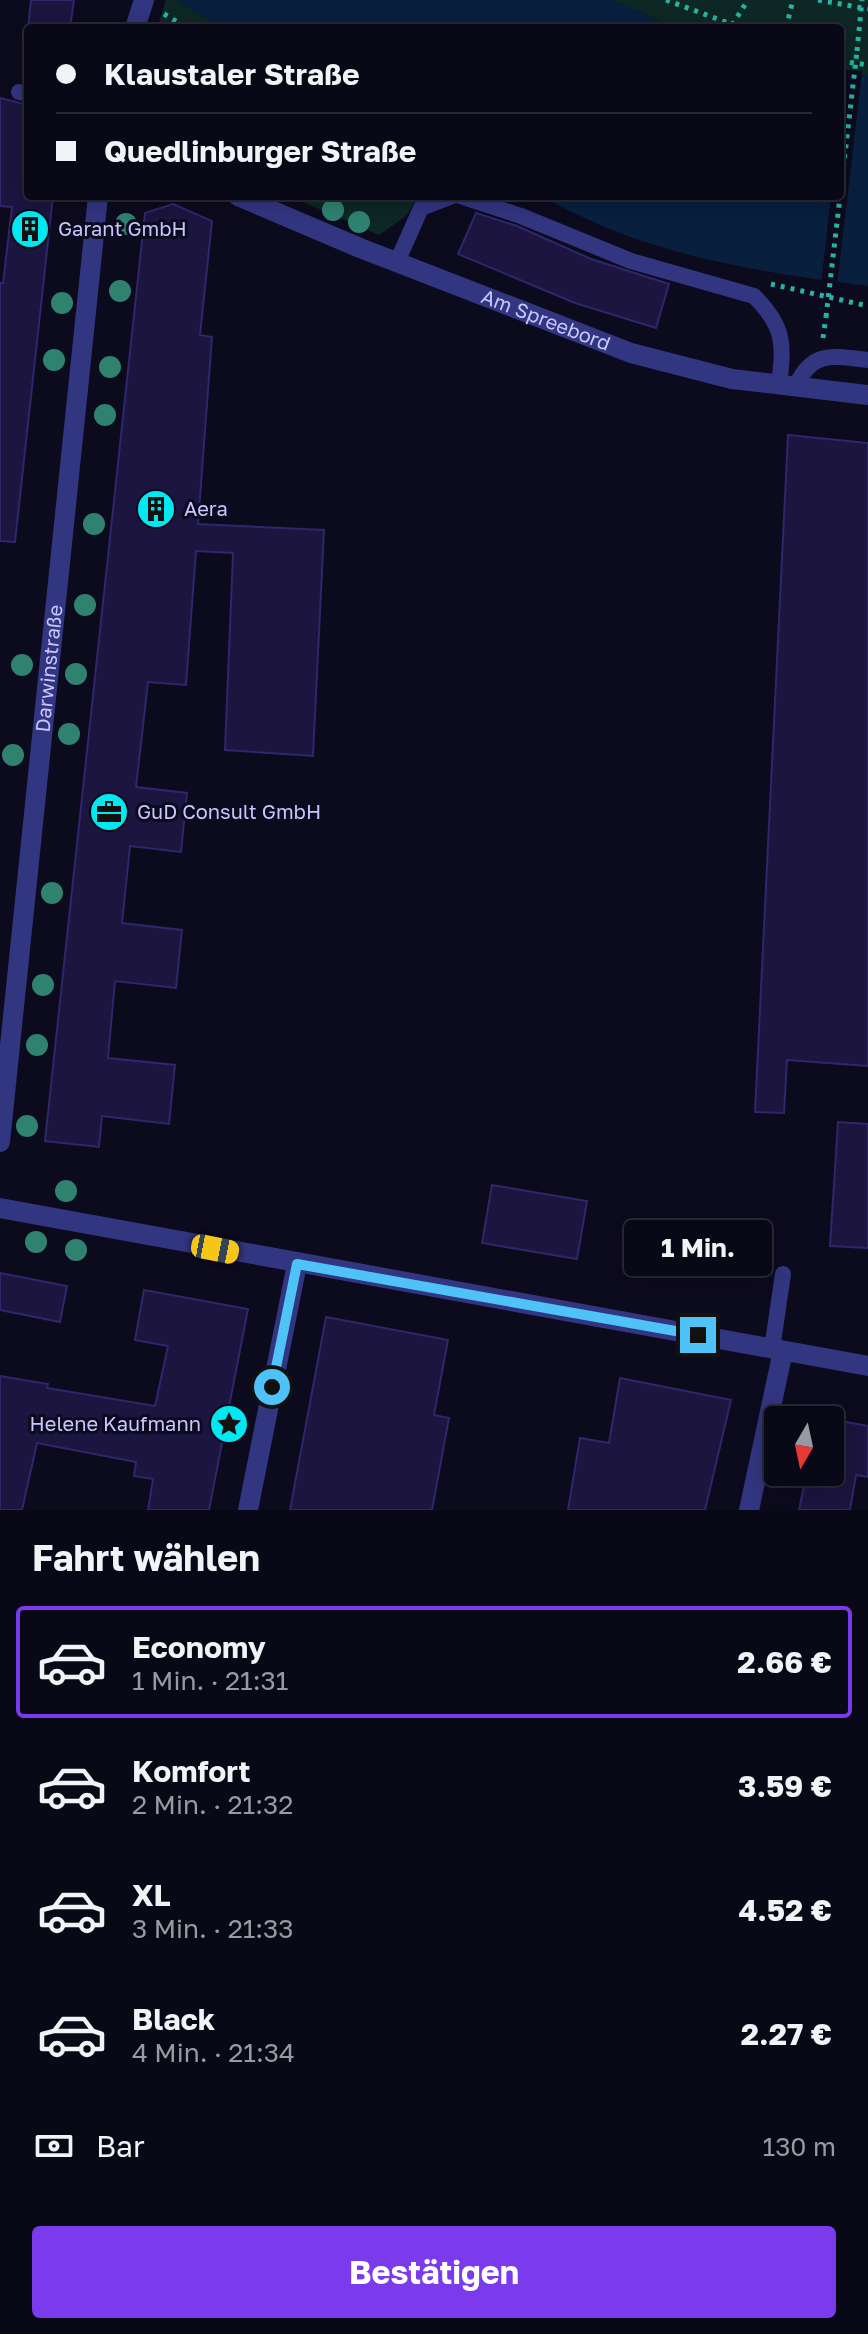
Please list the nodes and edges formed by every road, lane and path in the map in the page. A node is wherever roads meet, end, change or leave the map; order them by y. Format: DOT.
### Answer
graph roads {
  1 [pos="144,0"];
  2 [pos="666,0"];
  3 [pos="748,0"];
  4 [pos="793,0"];
  5 [pos="818,0"];
  6 [pos="862,0"];
  7 [pos="865,9"];
  8 [pos="136,24"];
  9 [pos="729,24"];
  10 [pos="733,24"];
  11 [pos="787,24"];
  12 [pos="844,62"];
  13 [pos="868,65"];
  14 [pos="844,163"];
  15 [pos="98,200"];
  16 [pos="248,200"];
  17 [pos="442,200"];
  18 [pos="472,200"];
  19 [pos="840,200"];
  20 [pos="397,262"];
  21 [pos="823,339"];
  22 [pos="868,360"];
  23 [pos="787,386"];
  24 [pos="868,395"];
  25 [pos="0,1142"];
  26 [pos="0,1208"];
  27 [pos="297,1264"];
  28 [pos="783,1274"];
  29 [pos="777,1350"];
  30 [pos="868,1366"];
  31 [pos="248,1510"];
  32 [pos="749,1510"];
  1 -- 8 [label="street, bridge"];
  2 -- 9 [label="path"];
  3 -- 10 [label="path"];
  4 -- 11 [label="path"];
  5 -- 7 [label="path"];
  6 -- 7 [label="path"];
  7 -- 14 [label="path, bridge"];
  12 -- 13 [label="path"];
  15 -- 25 [label="street, Darwinstraße"];
  16 -- 20 [label="street, Am Spreebord"];
  17 -- 20 [label="lane"];
  18 -- 23 [label="lane"];
  19 -- 21 [label="path, bridge"];
  20 -- 23 [label="street, Am Spreebord"];
  22 -- 23 [label="lane"];
  23 -- 24 [label="street, Am Spreebord"];
  26 -- 27 [label="street"];
  27 -- 29 [label="street"];
  27 -- 31 [label="street"];
  28 -- 29 [label="lane"];
  29 -- 30 [label="street"];
  29 -- 32 [label="street"];
}
